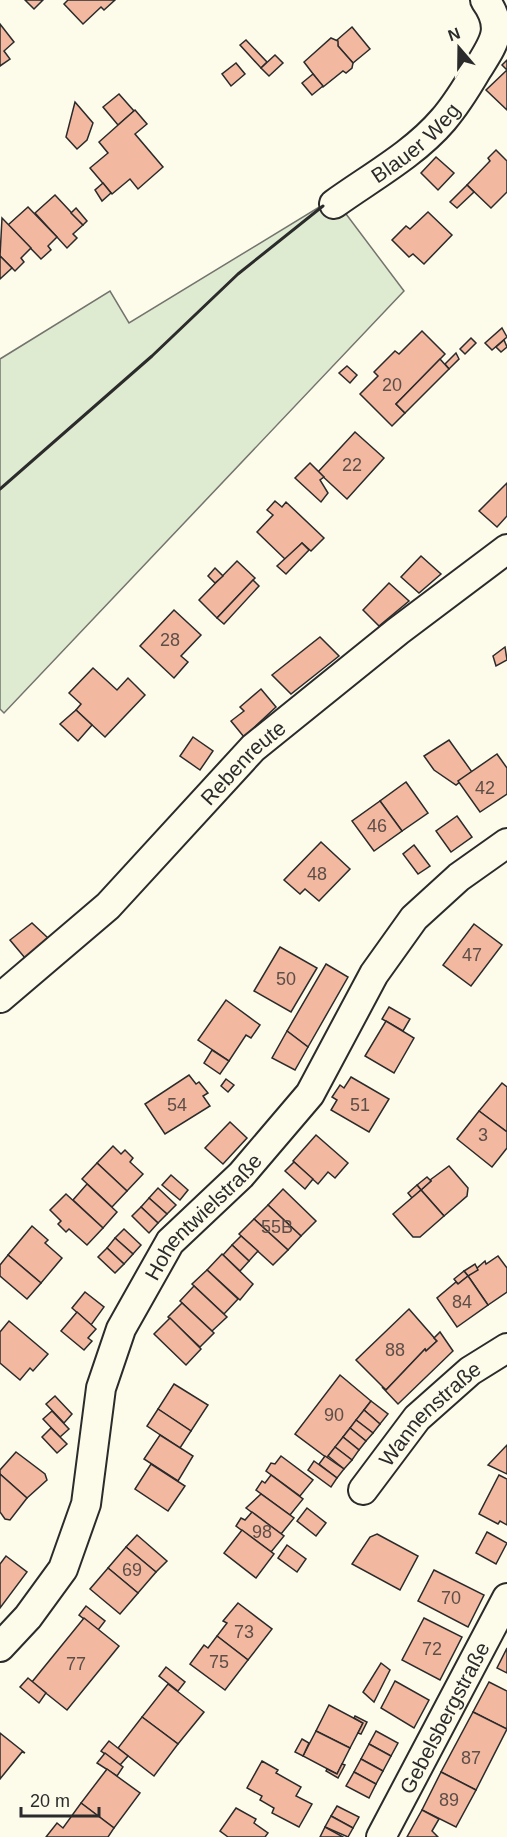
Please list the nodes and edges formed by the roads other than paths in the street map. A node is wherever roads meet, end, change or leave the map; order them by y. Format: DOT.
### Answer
graph roads {
  1 [pos="485,0"];
  2 [pos="334,204"];
  3 [pos="507,549"];
  4 [pos="507,843"];
  5 [pos="0,998"];
  6 [pos="507,1348"];
  7 [pos="363,1490"];
  8 [pos="507,1598"];
  9 [pos="0,1647"];
  10 [pos="381,1837"];
  1 -- 2 [label="street, Blauer Weg"];
  3 -- 5 [label="street, Rebenreute"];
  4 -- 9 [label="street, Hohentwielstraße"];
  6 -- 7 [label="street, Wannenstraße"];
  8 -- 10 [label="street, Gebelsbergstraße"];
}
